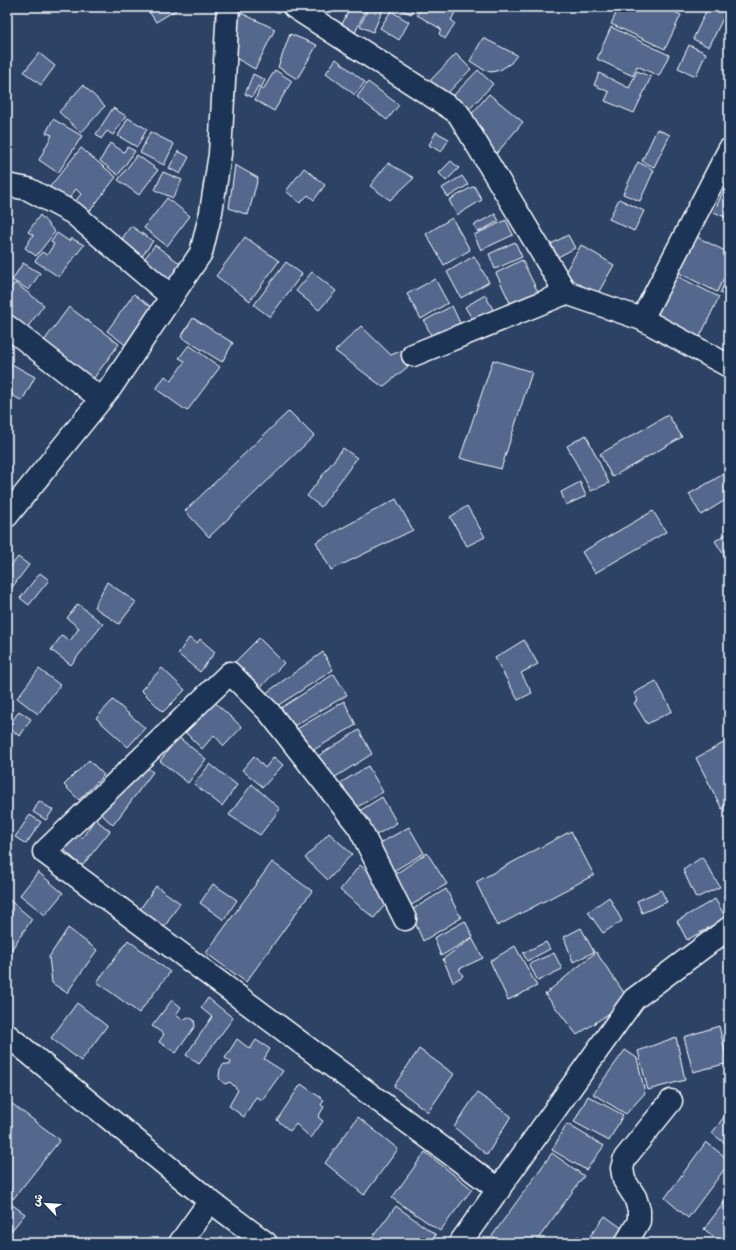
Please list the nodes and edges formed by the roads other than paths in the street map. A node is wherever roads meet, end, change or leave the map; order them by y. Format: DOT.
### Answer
graph roads {
  1 [pos="228,7"];
  2 [pos="294,7"];
  3 [pos="729,150"];
  4 [pos="7,185"];
  5 [pos="566,293"];
  6 [pos="172,297"];
  7 [pos="642,319"];
  8 [pos="7,326"];
  9 [pos="413,355"];
  10 [pos="729,366"];
  11 [pos="101,399"];
  12 [pos="7,516"];
  13 [pos="406,919"];
  14 [pos="729,928"];
  15 [pos="7,1034"];
  16 [pos="671,1101"];
  17 [pos="499,1190"];
  18 [pos="210,1202"];
  19 [pos="180,1243"];
  20 [pos="266,1243"];
  21 [pos="460,1243"];
  22 [pos="626,1243"];
  1 -- 6 [label="street"];
  2 -- 5 [label="street"];
  3 -- 7 [label="street"];
  4 -- 6 [label="street"];
  5 -- 7 [label="street"];
  5 -- 9 [label="street"];
  6 -- 11 [label="street"];
  7 -- 10 [label="street"];
  8 -- 11 [label="street"];
  11 -- 12 [label="street"];
  13 -- 17 [label="street"];
  14 -- 17 [label="street"];
  15 -- 18 [label="street"];
  16 -- 22 [label="street"];
  17 -- 21 [label="street"];
  18 -- 19 [label="street"];
  18 -- 20 [label="street"];
}
